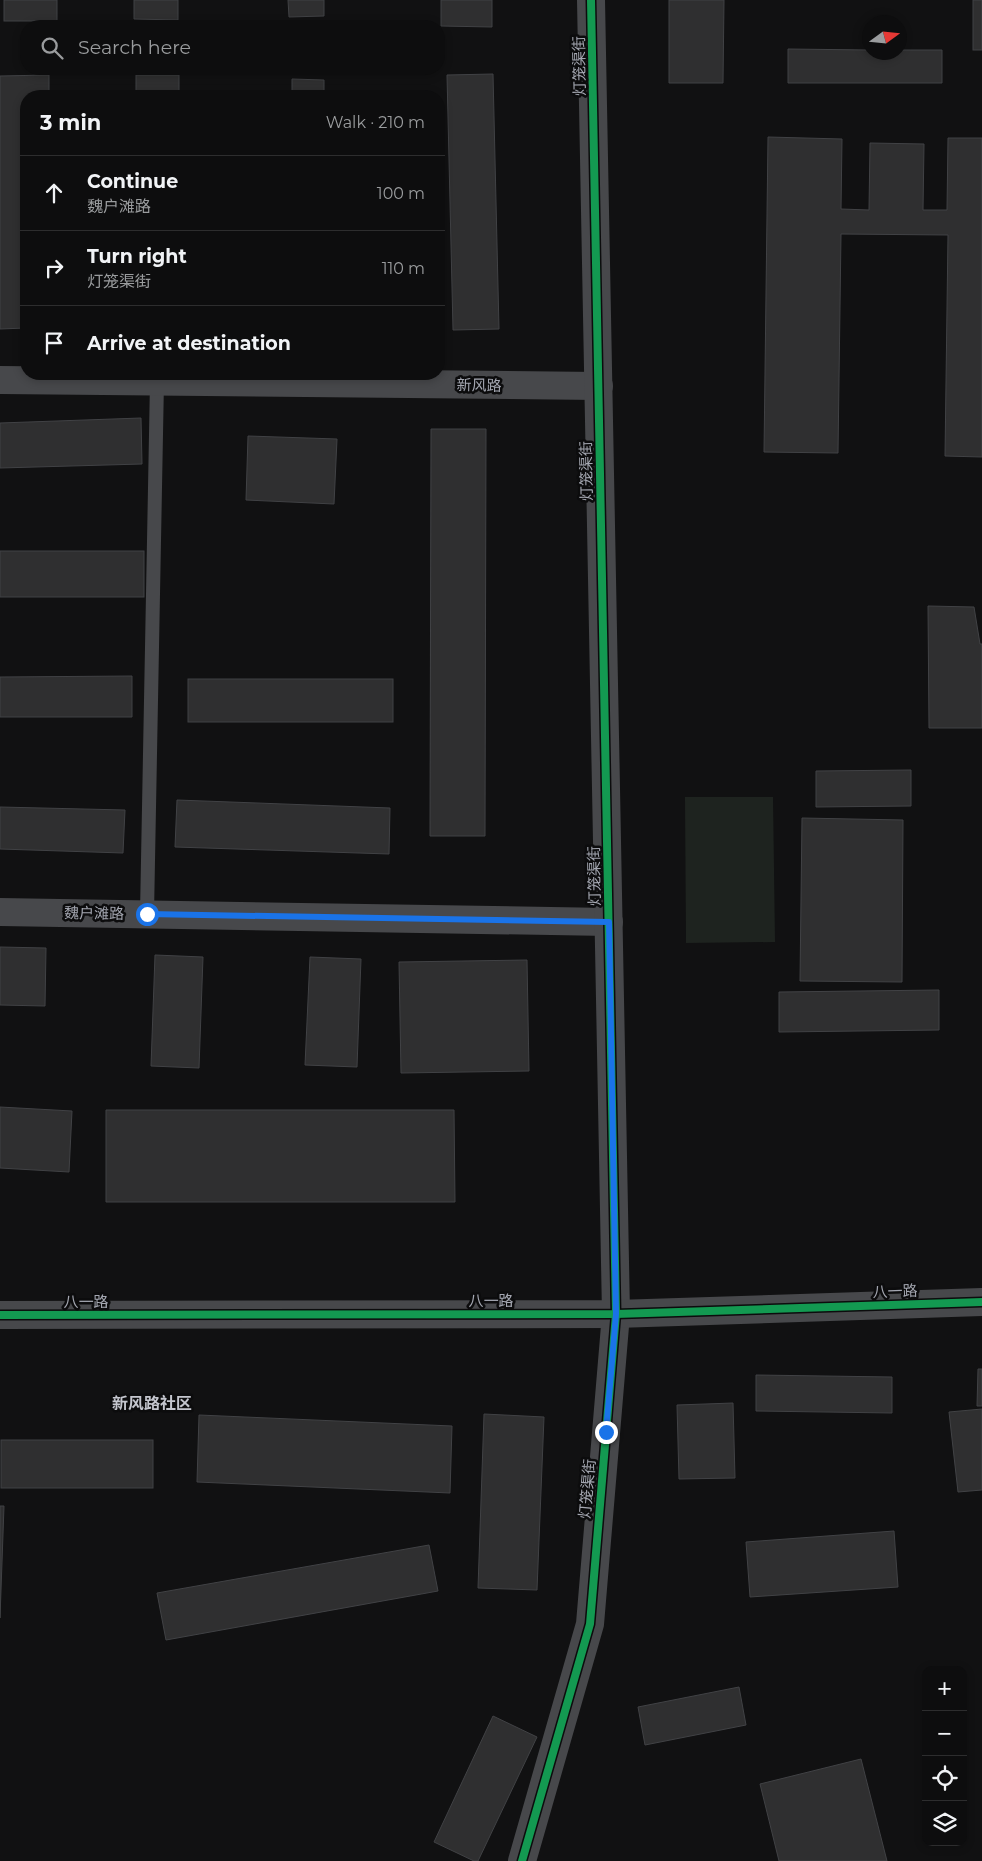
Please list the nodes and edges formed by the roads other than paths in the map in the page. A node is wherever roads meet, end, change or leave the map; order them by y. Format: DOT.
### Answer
graph roads {
  1 [pos="591,0"];
  2 [pos="0,380"];
  3 [pos="157,382"];
  4 [pos="599,386"];
  5 [pos="0,912"];
  6 [pos="147,914"];
  7 [pos="609,922"];
  8 [pos="982,1302"];
  9 [pos="616,1314"];
  10 [pos="0,1315"];
  11 [pos="522,1861"];
  1 -- 4 [label="street, 灯笼渠街"];
  2 -- 3 [label="street, 新风路"];
  3 -- 4 [label="street, 新风路"];
  3 -- 6 [label="lane"];
  4 -- 7 [label="street, 灯笼渠街"];
  5 -- 6 [label="street, 魏户滩路"];
  6 -- 7 [label="street, 魏户滩路"];
  7 -- 9 [label="street, 灯笼渠街"];
  8 -- 9 [label="street, 八一路"];
  9 -- 10 [label="street, 八一路"];
  9 -- 11 [label="street, 灯笼渠街"];
}
